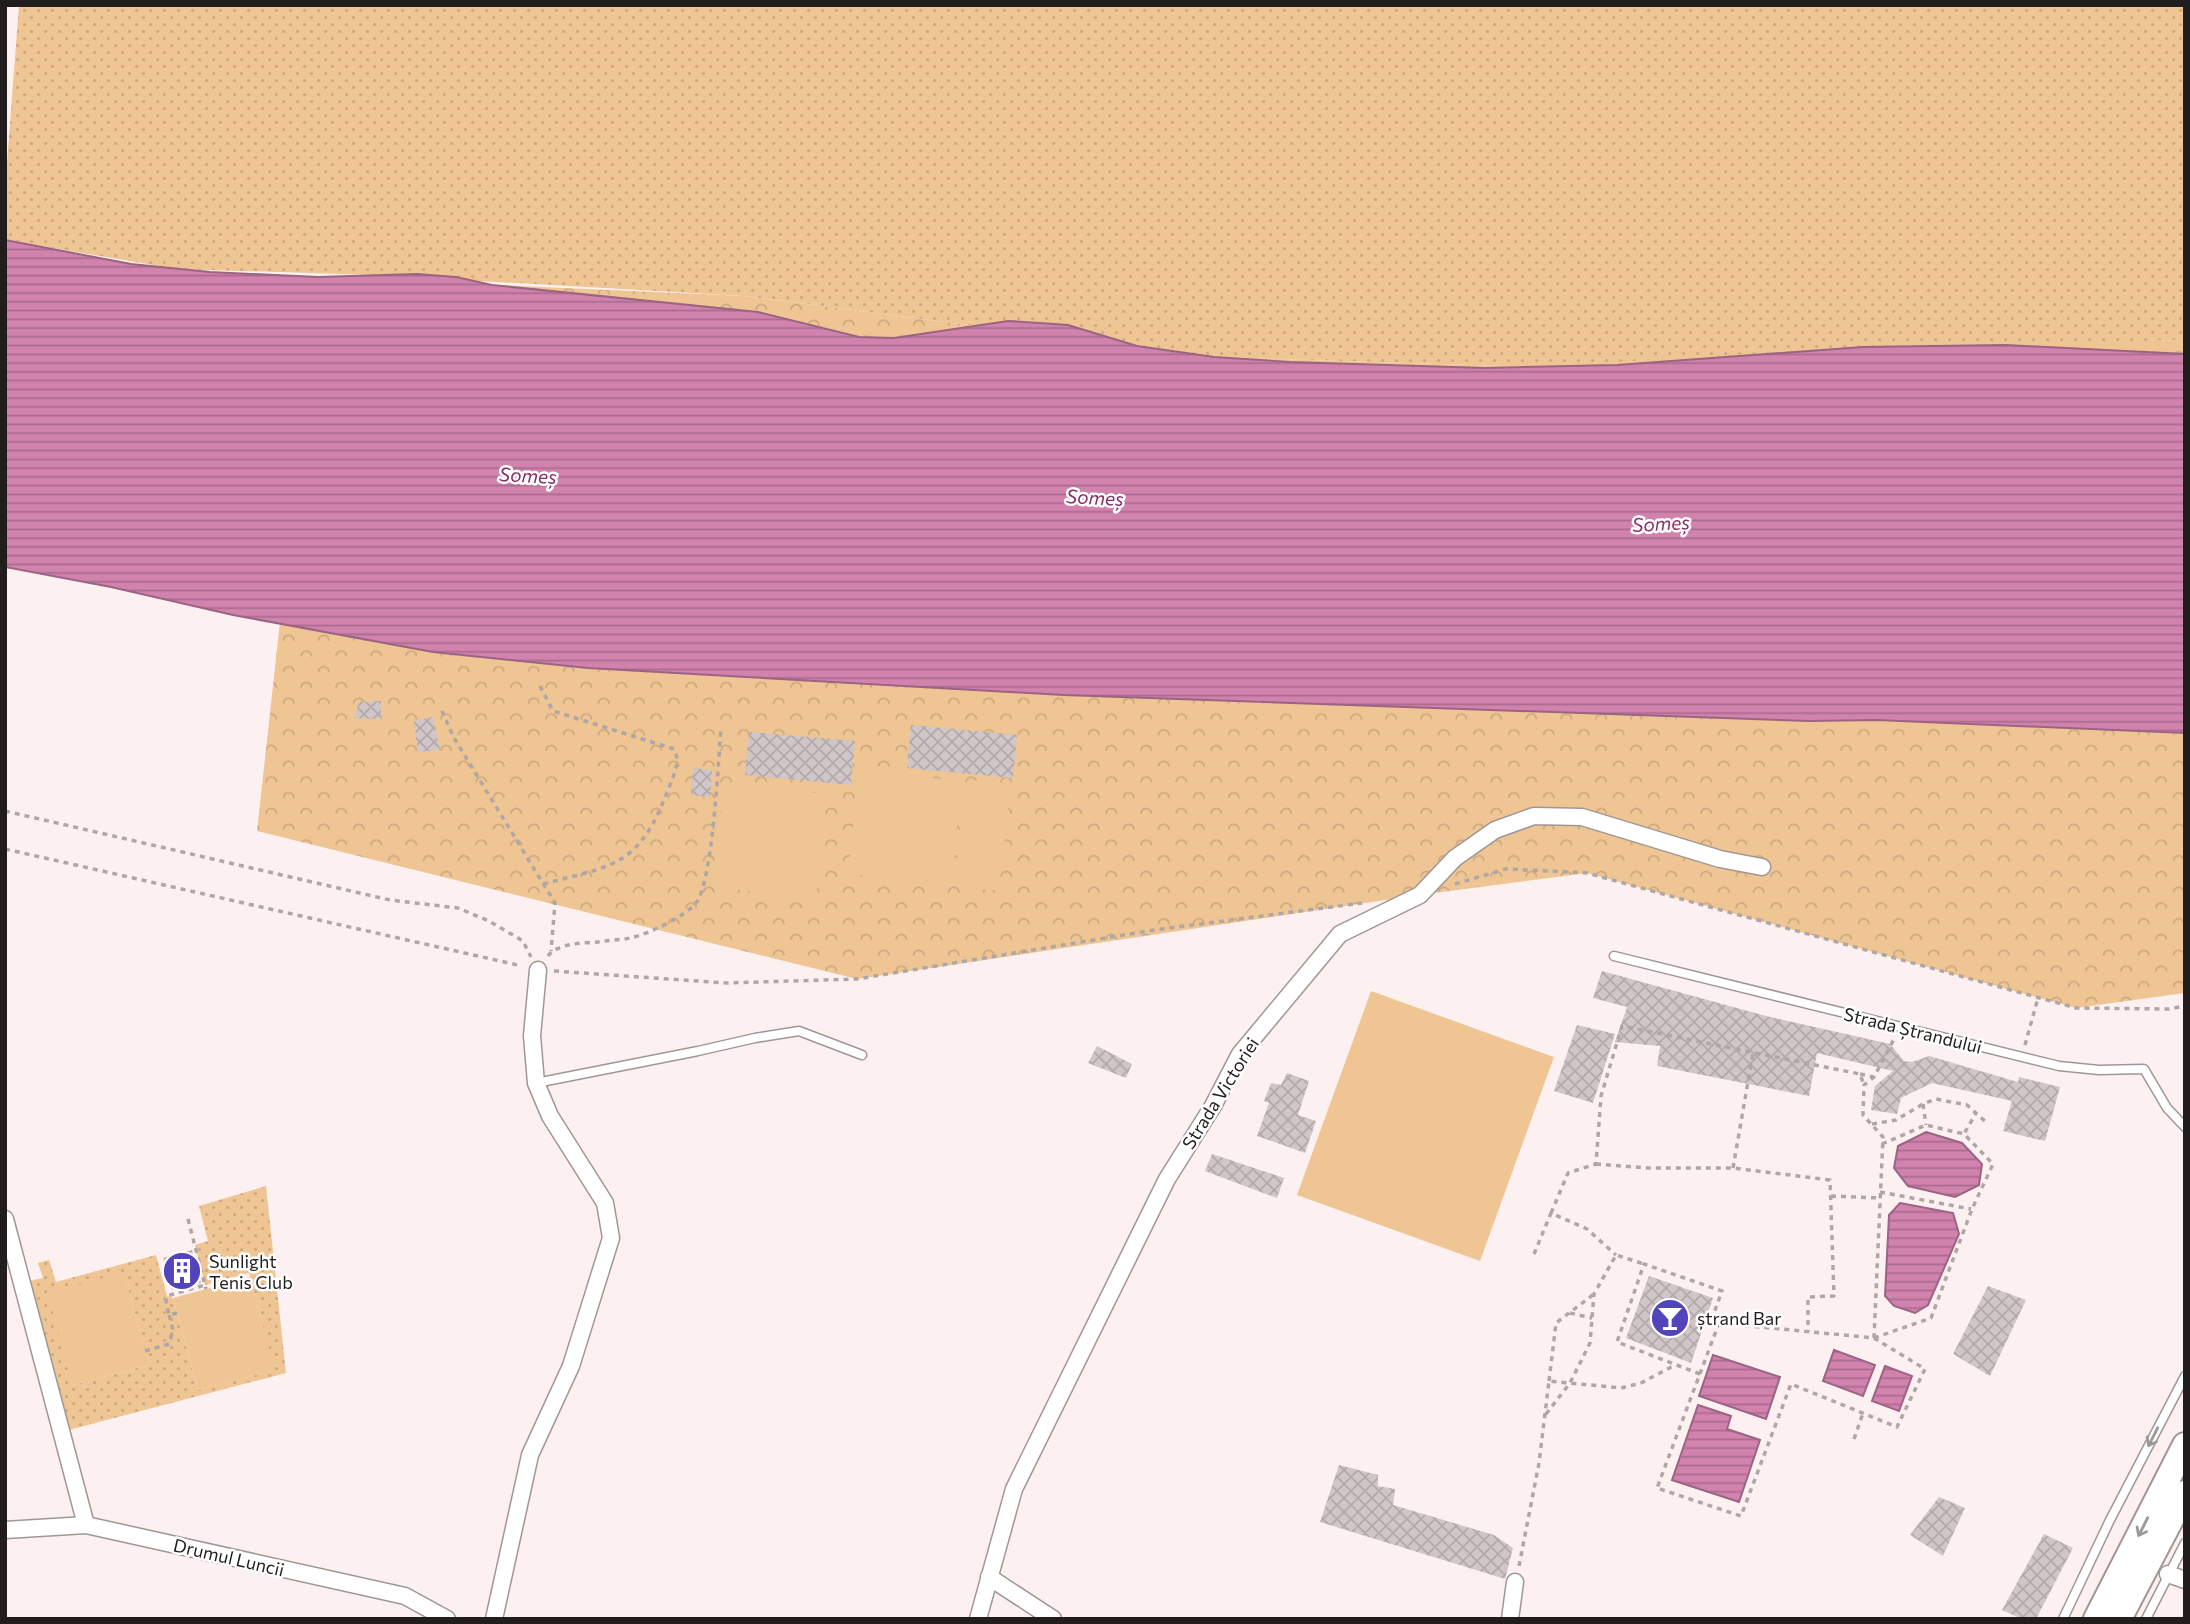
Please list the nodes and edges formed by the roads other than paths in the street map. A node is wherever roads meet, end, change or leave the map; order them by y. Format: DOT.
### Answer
graph roads {
  1 [pos="1762,867"];
  2 [pos="1615,956"];
  3 [pos="538,970"];
  4 [pos="862,1055"];
  5 [pos="536,1083"];
  6 [pos="2185,1127"];
  7 [pos="5,1219"];
  8 [pos="2185,1376"];
  9 [pos="2185,1445"];
  10 [pos="2185,1493"];
  11 [pos="86,1525"];
  12 [pos="5,1530"];
  13 [pos="2185,1543"];
  14 [pos="2168,1574"];
  15 [pos="989,1577"];
  16 [pos="2185,1580"];
  17 [pos="1516,1582"];
  18 [pos="447,1619"];
  19 [pos="494,1619"];
  20 [pos="978,1619"];
  21 [pos="1053,1619"];
  22 [pos="1510,1619"];
  23 [pos="2063,1619"];
  24 [pos="2096,1619"];
  25 [pos="2119,1619"];
  26 [pos="2146,1619"];
  1 -- 15 [label="street, Strada Victoriei"];
  2 -- 6 [label="lane, Strada Ștrandului"];
  3 -- 5 [label="street"];
  4 -- 5 [label="lane"];
  5 -- 19 [label="street"];
  7 -- 11 [label="street"];
  8 -- 23 [label="lane, one-way"];
  9 -- 24 [label="main road, one-way"];
  10 -- 25 [label="main road"];
  11 -- 12 [label="street, Drumul Luncii"];
  11 -- 18 [label="street, Drumul Luncii"];
  13 -- 14 [label="lane"];
  14 -- 16 [label="street"];
  14 -- 26 [label="lane"];
  15 -- 20 [label="street, Strada Victoriei"];
  15 -- 21 [label="street"];
  17 -- 22 [label="street"];
}
